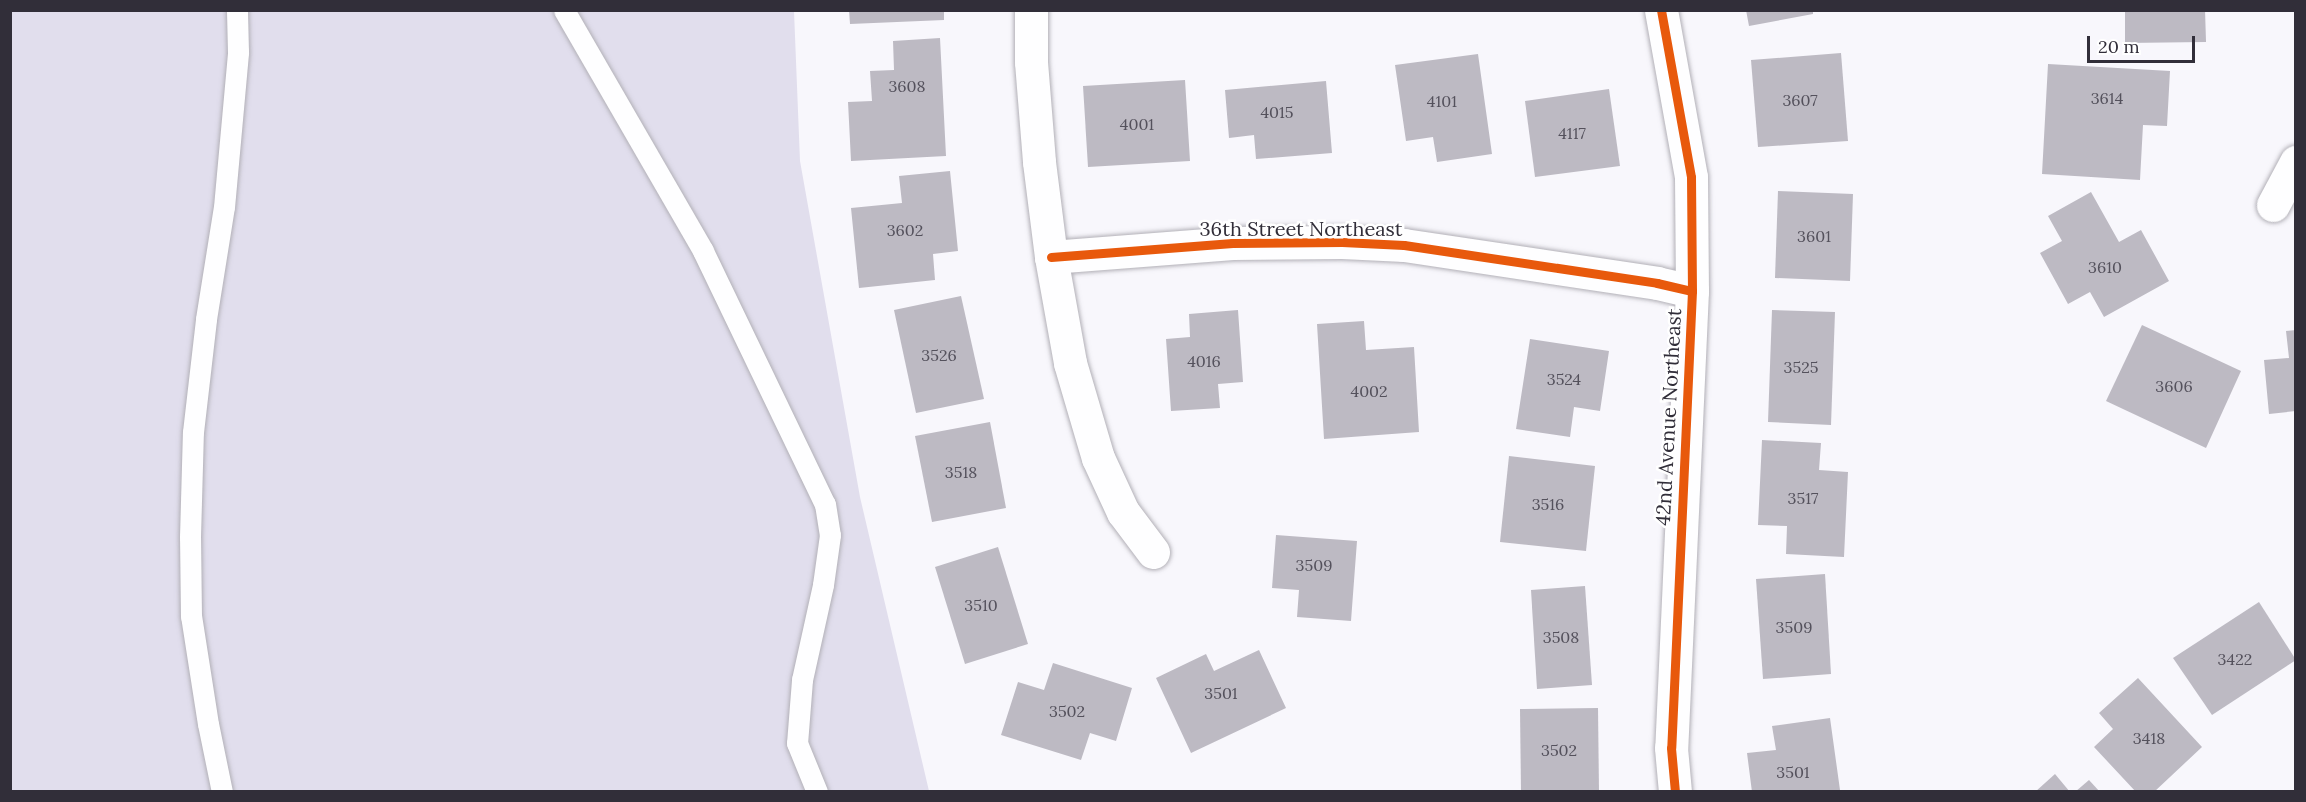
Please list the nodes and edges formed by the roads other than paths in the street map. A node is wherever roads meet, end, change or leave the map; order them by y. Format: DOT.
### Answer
graph roads {
  1 [pos="237,10"];
  2 [pos="564,10"];
  3 [pos="1030,10"];
  4 [pos="1661,10"];
  5 [pos="2295,162"];
  6 [pos="2273,205"];
  7 [pos="1051,257"];
  8 [pos="1692,291"];
  9 [pos="1153,552"];
  10 [pos="222,792"];
  11 [pos="816,792"];
  12 [pos="1675,792"];
  1 -- 10 [label="lane"];
  2 -- 11 [label="lane"];
  3 -- 7 [label="street"];
  4 -- 8 [label="street, 42nd Avenue Northeast"];
  5 -- 6 [label="street"];
  7 -- 8 [label="street, 36th Street Northeast"];
  7 -- 9 [label="street"];
  8 -- 12 [label="street, 42nd Avenue Northeast"];
}
